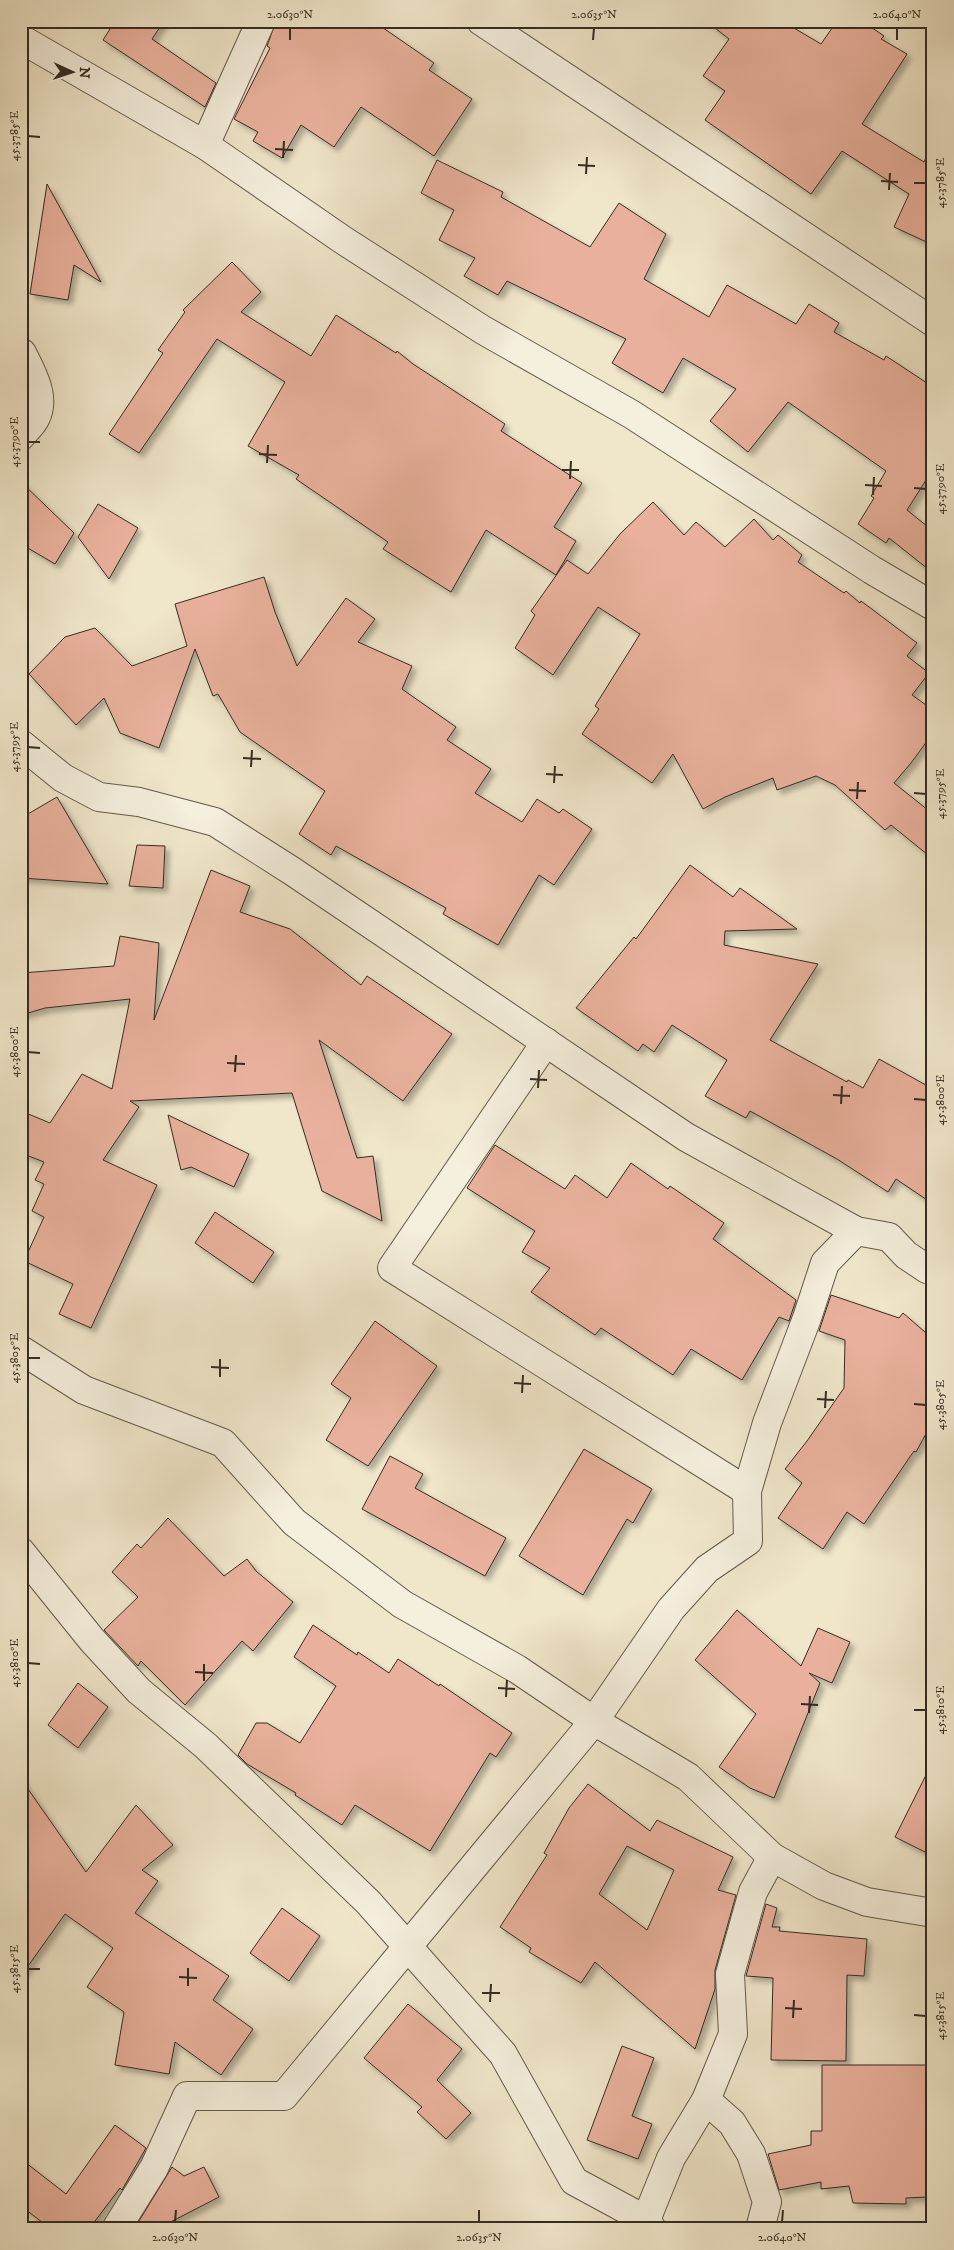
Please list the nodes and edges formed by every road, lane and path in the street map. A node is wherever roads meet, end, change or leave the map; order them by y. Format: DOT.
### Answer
graph roads {
  1 [pos="262,21"];
  2 [pos="481,21"];
  3 [pos="21,39"];
  4 [pos="205,145"];
  5 [pos="933,322"];
  6 [pos="22,353"];
  7 [pos="21,436"];
  8 [pos="933,606"];
  9 [pos="21,744"];
  10 [pos="546,1042"];
  11 [pos="856,1231"];
  12 [pos="931,1269"];
  13 [pos="21,1350"];
  14 [pos="747,1491"];
  15 [pos="21,1552"];
  16 [pos="594,1721"];
  17 [pos="772,1858"];
  18 [pos="933,1913"];
  19 [pos="408,1948"];
  20 [pos="706,2100"];
  21 [pos="649,2224"];
  22 [pos="116,2229"];
  23 [pos="760,2229"];
  1 -- 4 [label="street"];
  2 -- 5 [label="street"];
  3 -- 4 [label="street"];
  4 -- 8 [label="street"];
  6 -- 7 [label="street"];
  9 -- 10 [label="street"];
  10 -- 11 [label="street"];
  10 -- 14 [label="street"];
  11 -- 12 [label="street"];
  11 -- 14 [label="street"];
  13 -- 16 [label="street"];
  14 -- 16 [label="street"];
  15 -- 19 [label="street"];
  16 -- 17 [label="street"];
  16 -- 19 [label="street"];
  17 -- 18 [label="street"];
  17 -- 20 [label="street"];
  19 -- 21 [label="street"];
  19 -- 22 [label="street"];
  20 -- 21 [label="street"];
  20 -- 23 [label="street"];
}
